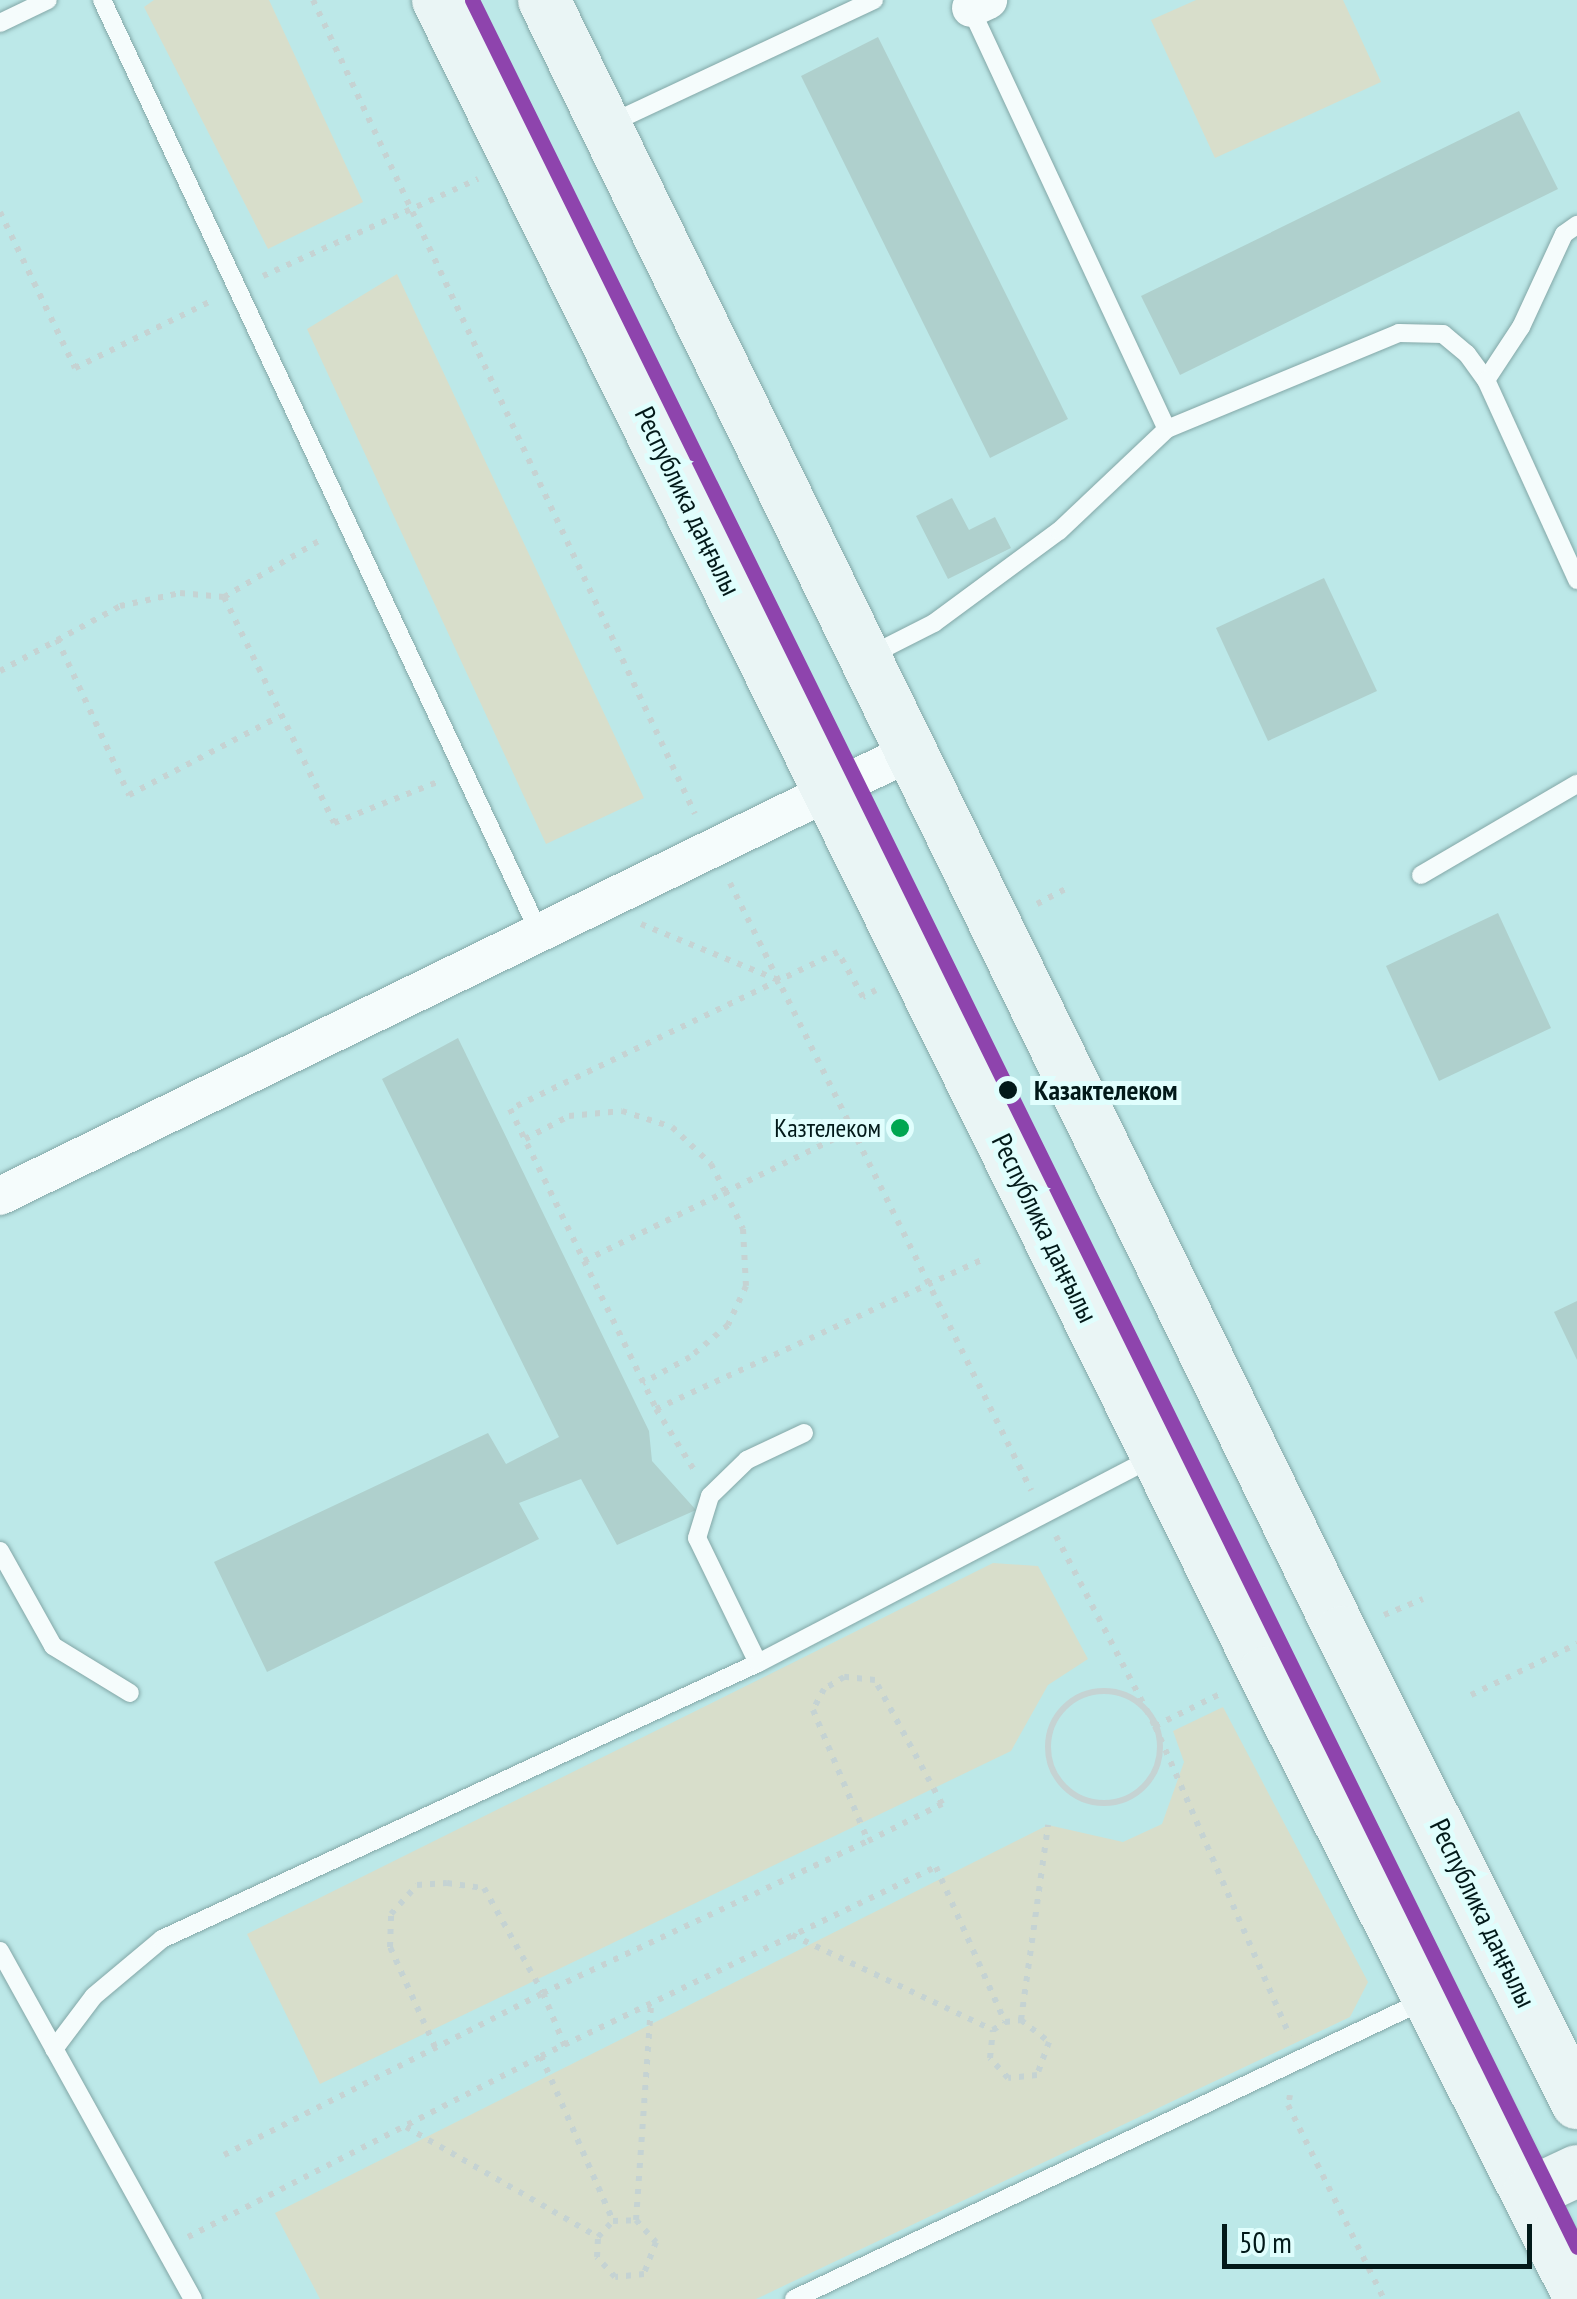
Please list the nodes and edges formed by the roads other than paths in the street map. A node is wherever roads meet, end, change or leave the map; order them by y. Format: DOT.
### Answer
graph roads {
  1 [pos="48,0"];
  2 [pos="102,0"];
  3 [pos="438,0"];
  4 [pos="544,0"];
  5 [pos="874,0"];
  6 [pos="975,3"];
  7 [pos="0,23"];
  8 [pos="607,125"];
  9 [pos="1577,224"];
  10 [pos="1486,380"];
  11 [pos="1167,429"];
  12 [pos="1577,580"];
  13 [pos="864,658"];
  14 [pos="910,752"];
  15 [pos="1577,784"];
  16 [pos="830,788"];
  17 [pos="1421,875"];
  18 [pos="539,932"];
  19 [pos="0,1196"];
  20 [pos="804,1433"];
  21 [pos="1156,1455"];
  22 [pos="0,1551"];
  23 [pos="758,1663"];
  24 [pos="130,1694"];
  25 [pos="0,1951"];
  26 [pos="1430,1998"];
  27 [pos="54,2049"];
  28 [pos="1577,2102"];
  29 [pos="1577,2172"];
  30 [pos="1528,2194"];
  31 [pos="1577,2292"];
  32 [pos="193,2299"];
  33 [pos="794,2299"];
  1 -- 7 [label="lane"];
  2 -- 18 [label="lane"];
  3 -- 16 [label="main road, Республика даңғылы"];
  4 -- 8 [label="main road, Республика даңғылы"];
  5 -- 8 [label="lane"];
  6 -- 11 [label="lane"];
  8 -- 13 [label="main road, Республика даңғылы"];
  9 -- 10 [label="lane"];
  10 -- 11 [label="lane"];
  10 -- 12 [label="lane"];
  11 -- 13 [label="lane"];
  13 -- 14 [label="main road, Республика даңғылы"];
  14 -- 16 [label="street"];
  14 -- 28 [label="main road, Республика даңғылы"];
  15 -- 17 [label="lane"];
  16 -- 18 [label="street"];
  16 -- 21 [label="main road, Республика даңғылы"];
  18 -- 19 [label="street"];
  20 -- 23 [label="lane"];
  21 -- 23 [label="lane"];
  21 -- 26 [label="main road, Республика даңғылы"];
  22 -- 24 [label="lane"];
  23 -- 27 [label="lane"];
  25 -- 27 [label="lane"];
  26 -- 30 [label="main road, Республика даңғылы"];
  26 -- 33 [label="lane"];
  27 -- 32 [label="lane"];
  29 -- 30 [label="main road"];
  30 -- 31 [label="main road, Республика даңғылы"];
}
